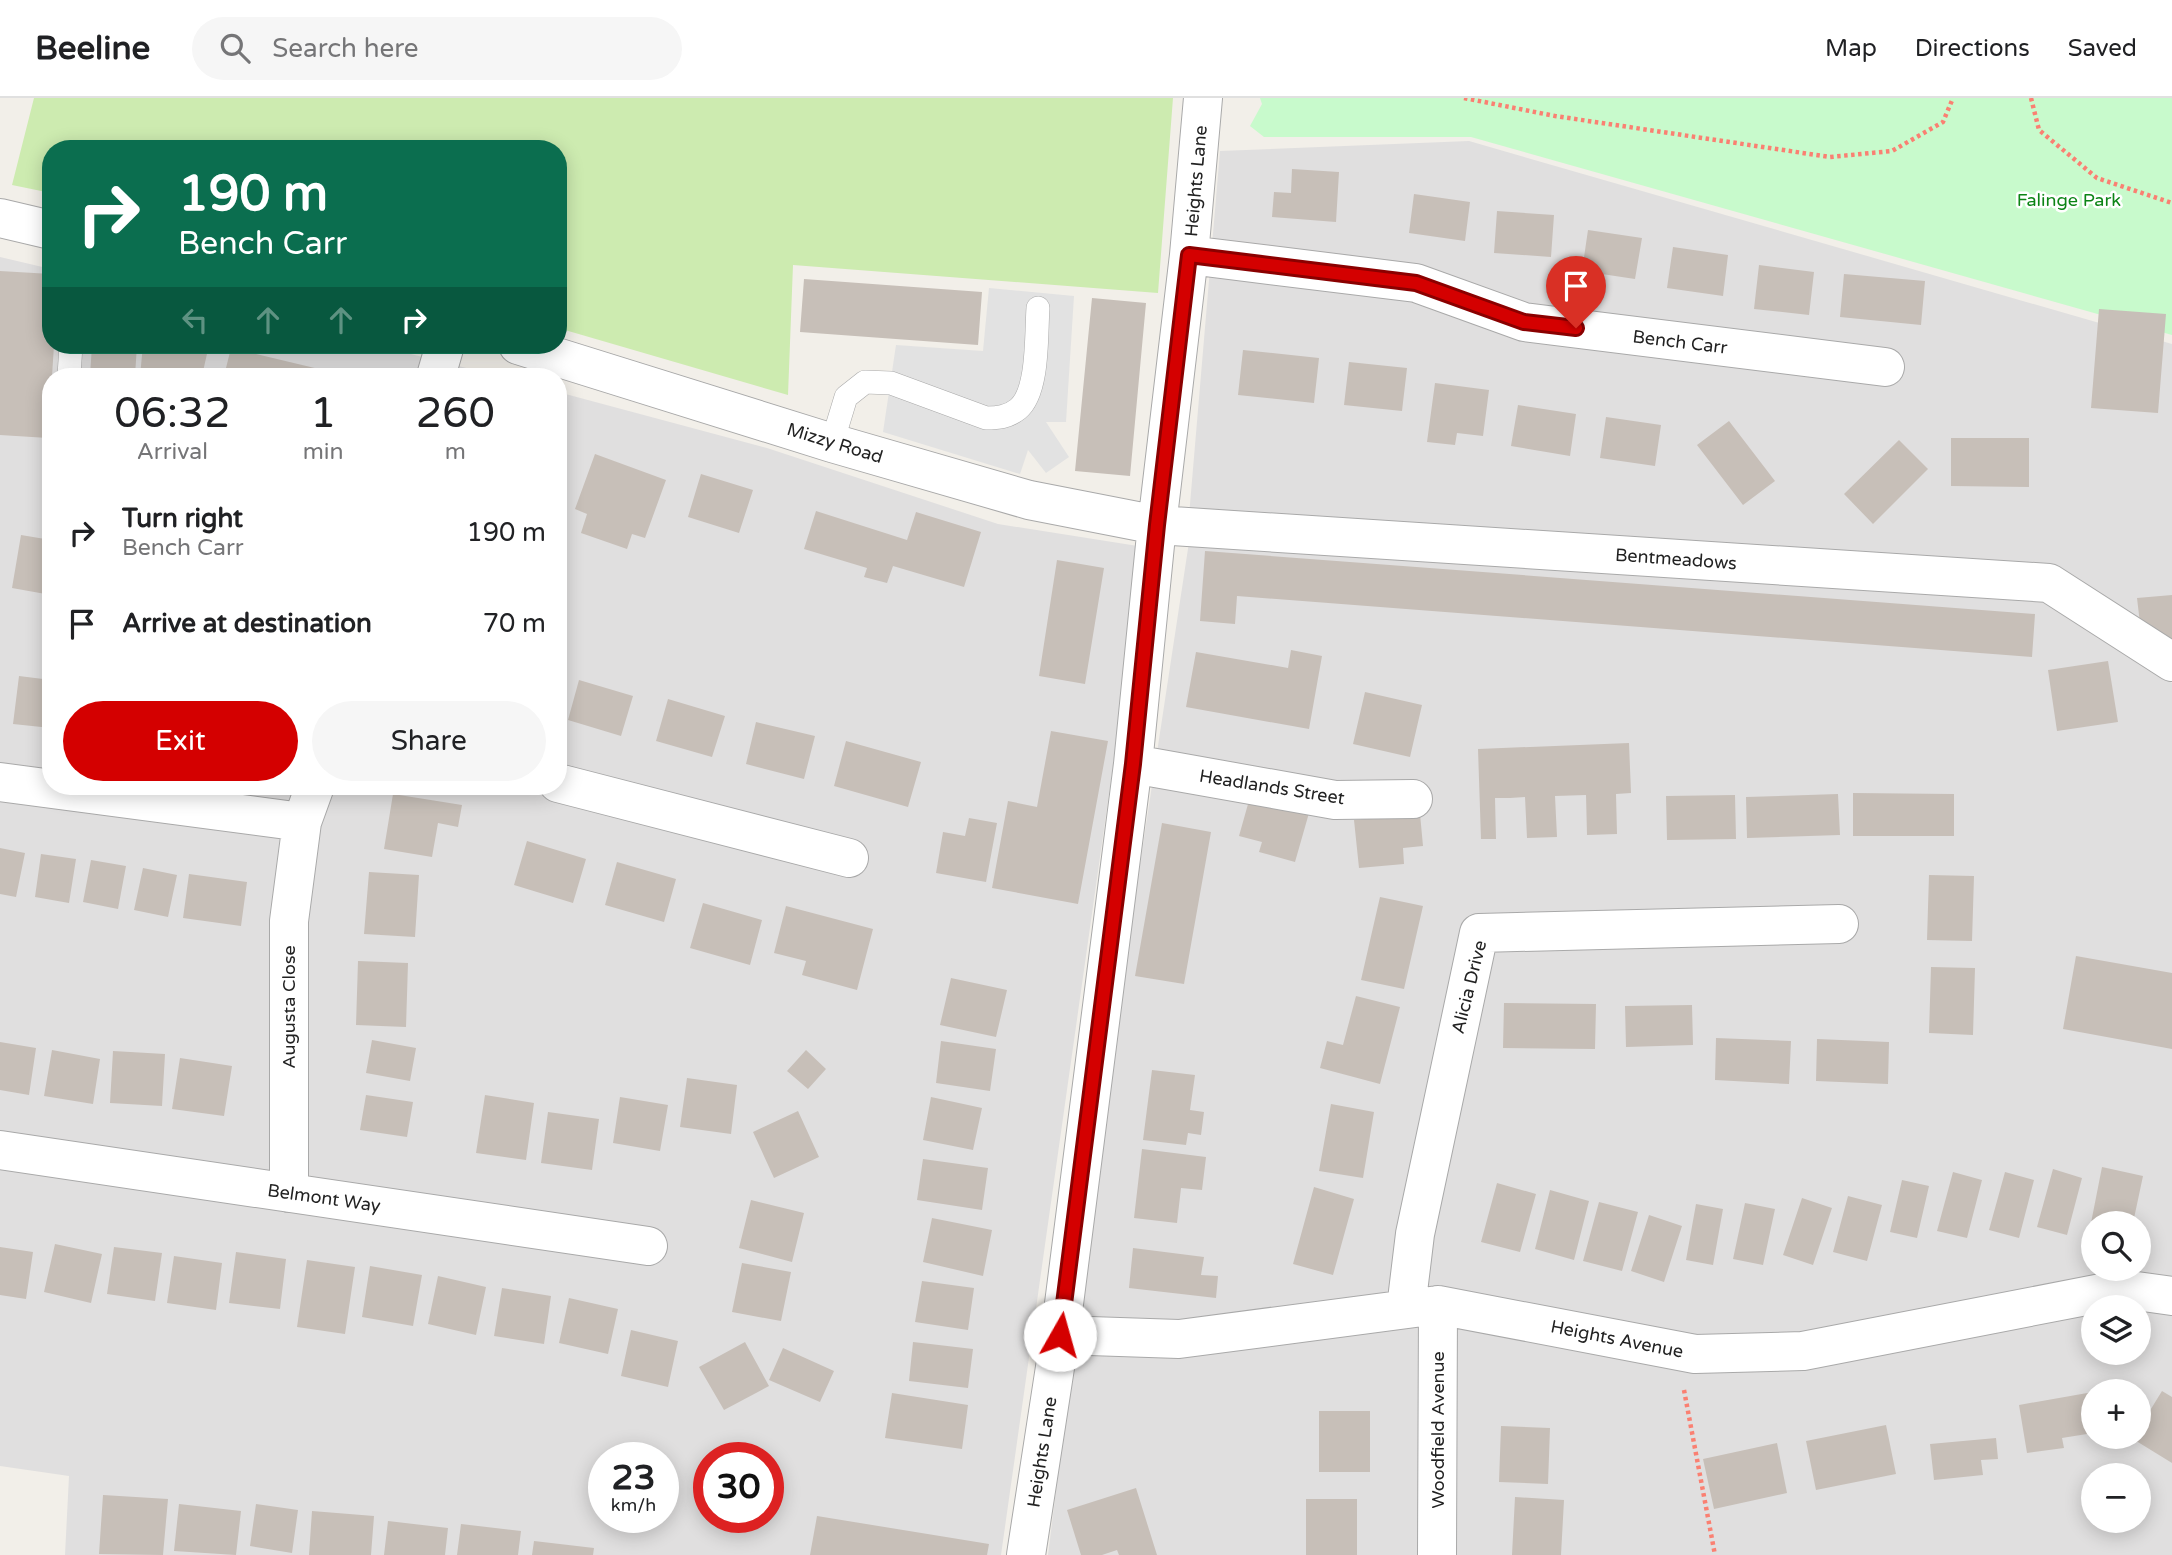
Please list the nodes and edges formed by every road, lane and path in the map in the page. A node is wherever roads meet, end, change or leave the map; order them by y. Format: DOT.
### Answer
graph roads {
  1 [pos="1203,98"];
  2 [pos="1464,98"];
  3 [pos="1953,98"];
  4 [pos="2031,98"];
  5 [pos="2172,203"];
  6 [pos="0,218"];
  7 [pos="42,228"];
  8 [pos="1189,255"];
  9 [pos="1038,308"];
  10 [pos="546,354"];
  11 [pos="1885,367"];
  12 [pos="832,443"];
  13 [pos="1157,525"];
  14 [pos="2172,662"];
  15 [pos="1133,764"];
  16 [pos="0,782"];
  17 [pos="567,785"];
  18 [pos="42,788"];
  19 [pos="98,795"];
  20 [pos="312,795"];
  21 [pos="1413,799"];
  22 [pos="302,822"];
  23 [pos="849,858"];
  24 [pos="1839,924"];
  25 [pos="0,1150"];
  26 [pos="289,1193"];
  27 [pos="648,1246"];
  28 [pos="2172,1296"];
  29 [pos="1422,1307"];
  30 [pos="1060,1335"];
  31 [pos="1676,1351"];
  32 [pos="1026,1555"];
  33 [pos="1437,1555"];
  34 [pos="1715,1555"];
  1 -- 8 [label="street, Heights Lane"];
  2 -- 3 [label="path"];
  4 -- 5 [label="path"];
  6 -- 7 [label="street"];
  8 -- 11 [label="street, Bench Carr"];
  8 -- 13 [label="street, Heights Lane"];
  9 -- 12 [label="lane"];
  10 -- 12 [label="street, Mizzy Road"];
  12 -- 13 [label="street, Mizzy Road"];
  13 -- 14 [label="street, Bentmeadows"];
  13 -- 15 [label="street, Heights Lane"];
  15 -- 21 [label="street, Headlands Street"];
  15 -- 30 [label="street, Heights Lane"];
  16 -- 18 [label="street"];
  17 -- 23 [label="street"];
  19 -- 22 [label="street"];
  20 -- 22 [label="street, Augusta Close"];
  22 -- 26 [label="street, Augusta Close"];
  24 -- 29 [label="street, Alicia Drive"];
  25 -- 26 [label="street, Belmont Way"];
  26 -- 27 [label="street, Belmont Way"];
  28 -- 31 [label="street, Heights Avenue"];
  29 -- 30 [label="street, Heights Avenue"];
  29 -- 31 [label="street, Heights Avenue"];
  29 -- 33 [label="street, Woodfield Avenue"];
  30 -- 32 [label="street, Heights Lane"];
  31 -- 34 [label="path"];
}
